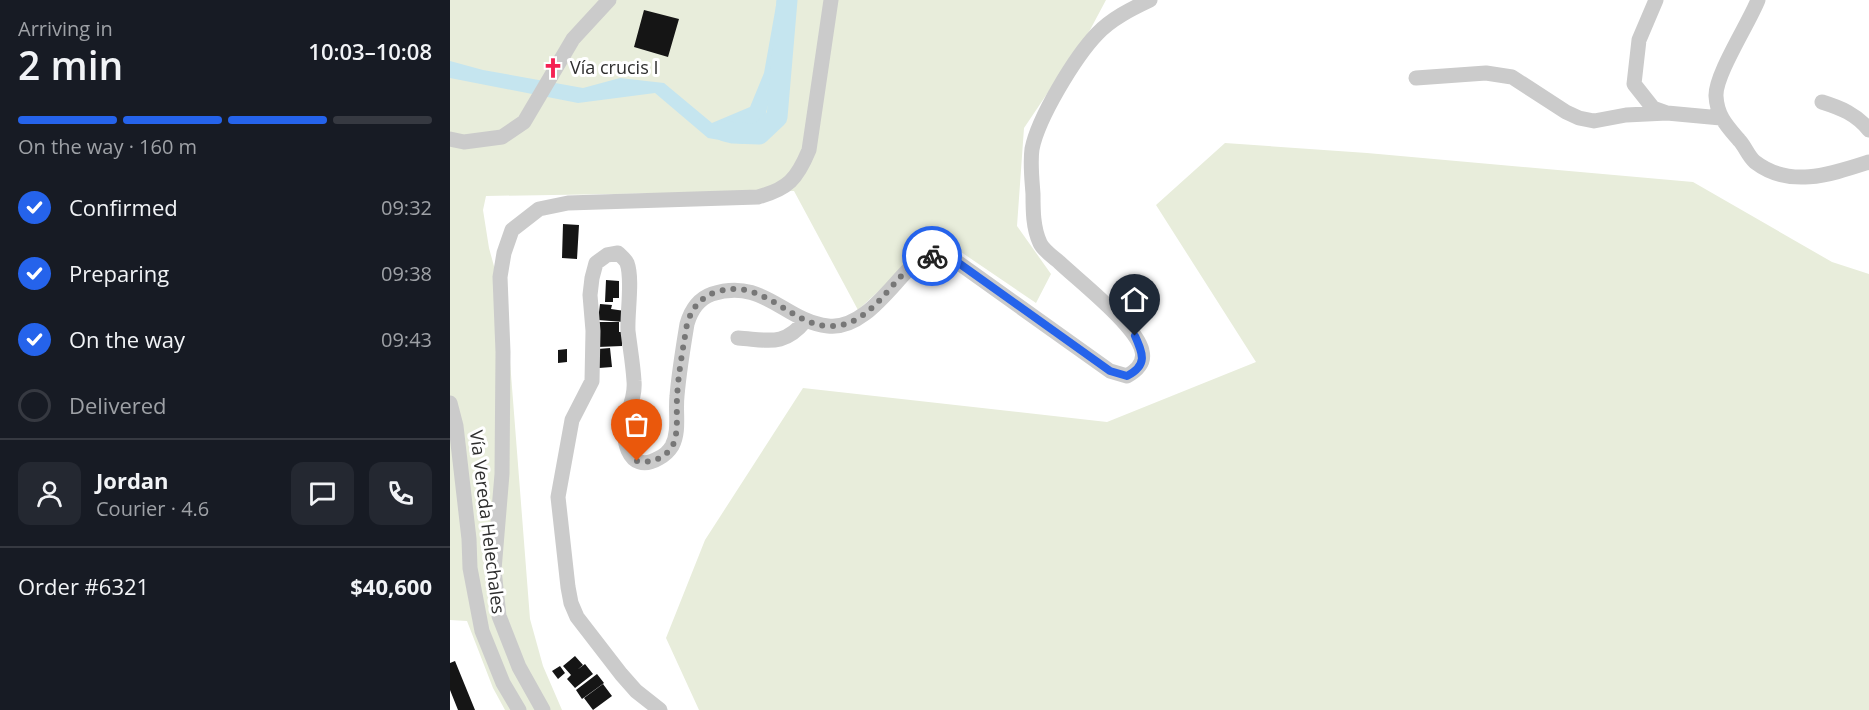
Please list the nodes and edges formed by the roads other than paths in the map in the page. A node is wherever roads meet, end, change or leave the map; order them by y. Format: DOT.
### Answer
graph roads {
  1 [pos="609,0"];
  2 [pos="831,0"];
  3 [pos="1150,0"];
  4 [pos="1656,0"];
  5 [pos="1758,0"];
  6 [pos="1416,78"];
  7 [pos="1822,102"];
  8 [pos="1667,113"];
  9 [pos="1721,118"];
  10 [pos="1869,130"];
  11 [pos="450,139"];
  12 [pos="1869,162"];
  13 [pos="806,320"];
  14 [pos="738,338"];
  15 [pos="450,403"];
  16 [pos="519,710"];
  17 [pos="543,710"];
  18 [pos="660,710"];
  1 -- 11 [label="street"];
  2 -- 17 [label="street"];
  3 -- 13 [label="street"];
  4 -- 8 [label="street"];
  5 -- 9 [label="street"];
  6 -- 8 [label="street"];
  7 -- 10 [label="street"];
  8 -- 9 [label="street"];
  9 -- 12 [label="street"];
  13 -- 14 [label="street"];
  13 -- 18 [label="street"];
  15 -- 16 [label="street, Vía Vereda Helechales"];
}
